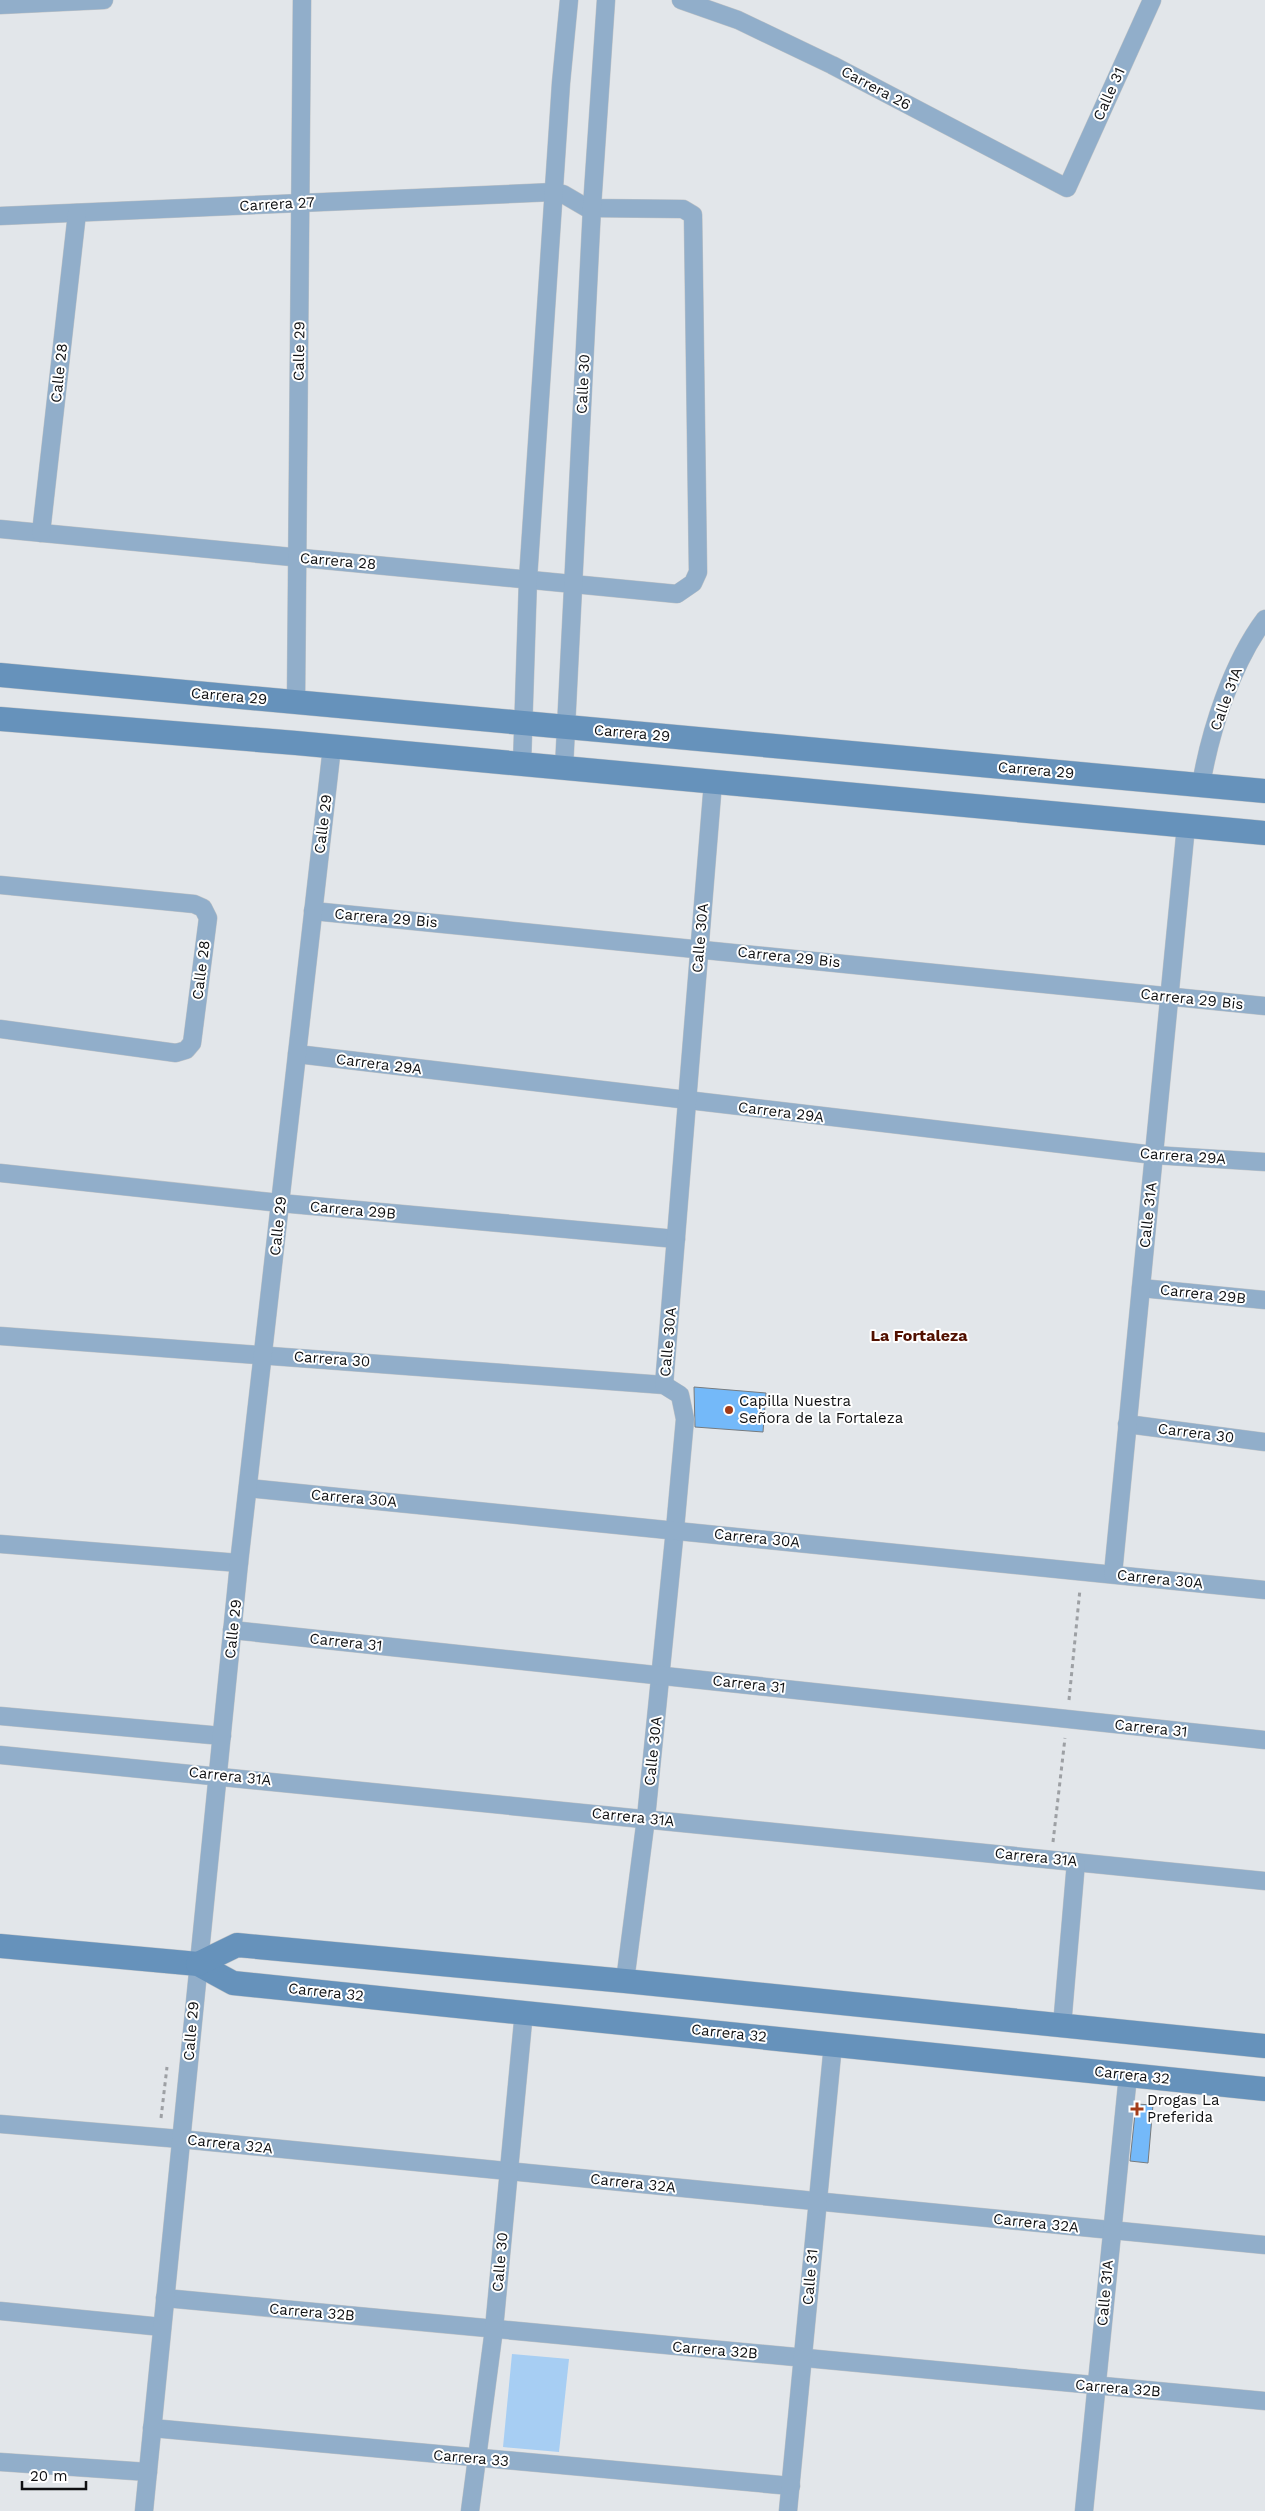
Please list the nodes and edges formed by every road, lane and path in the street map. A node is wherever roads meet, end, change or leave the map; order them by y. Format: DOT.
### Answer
graph roads {
  1 [pos="104,0"];
  2 [pos="302,0"];
  3 [pos="569,0"];
  4 [pos="606,0"];
  5 [pos="680,0"];
  6 [pos="1152,0"];
  7 [pos="0,5"];
  8 [pos="1067,188"];
  9 [pos="554,192"];
  10 [pos="301,203"];
  11 [pos="592,207"];
  12 [pos="77,213"];
  13 [pos="0,216"];
  14 [pos="0,529"];
  15 [pos="41,533"];
  16 [pos="295,557"];
  17 [pos="528,579"];
  18 [pos="572,583"];
  19 [pos="1265,619"];
  20 [pos="0,675"];
  21 [pos="296,702"];
  22 [pos="0,719"];
  23 [pos="523,723"];
  24 [pos="566,727"];
  25 [pos="332,747"];
  26 [pos="522,764"];
  27 [pos="564,768"];
  28 [pos="713,782"];
  29 [pos="1201,785"];
  30 [pos="1265,791"];
  31 [pos="1186,826"];
  32 [pos="1265,834"];
  33 [pos="0,885"];
  34 [pos="313,911"];
  35 [pos="700,948"];
  36 [pos="1170,996"];
  37 [pos="1265,1006"];
  38 [pos="0,1029"];
  39 [pos="297,1054"];
  40 [pos="687,1101"];
  41 [pos="1154,1156"];
  42 [pos="1265,1162"];
  43 [pos="0,1173"];
  44 [pos="280,1203"];
  45 [pos="676,1239"];
  46 [pos="1141,1288"];
  47 [pos="1265,1300"];
  48 [pos="0,1336"];
  49 [pos="263,1354"];
  50 [pos="664,1385"];
  51 [pos="1127,1424"];
  52 [pos="1265,1442"];
  53 [pos="248,1488"];
  54 [pos="676,1529"];
  55 [pos="0,1544"];
  56 [pos="239,1563"];
  57 [pos="1113,1574"];
  58 [pos="1265,1590"];
  59 [pos="232,1630"];
  60 [pos="660,1675"];
  61 [pos="0,1716"];
  62 [pos="222,1736"];
  63 [pos="1265,1740"];
  64 [pos="0,1755"];
  65 [pos="218,1775"];
  66 [pos="646,1818"];
  67 [pos="1076,1862"];
  68 [pos="1265,1881"];
  69 [pos="0,1946"];
  70 [pos="198,1964"];
  71 [pos="625,1981"];
  72 [pos="524,2011"];
  73 [pos="1062,2026"];
  74 [pos="833,2044"];
  75 [pos="1265,2046"];
  76 [pos="1128,2075"];
  77 [pos="1265,2090"];
  78 [pos="0,2124"];
  79 [pos="180,2139"];
  80 [pos="508,2171"];
  81 [pos="817,2201"];
  82 [pos="1111,2230"];
  83 [pos="1265,2245"];
  84 [pos="165,2298"];
  85 [pos="0,2311"];
  86 [pos="162,2327"];
  87 [pos="494,2329"];
  88 [pos="802,2358"];
  89 [pos="1097,2386"];
  90 [pos="1265,2402"];
  91 [pos="152,2428"];
  92 [pos="476,2458"];
  93 [pos="0,2462"];
  94 [pos="148,2472"];
  95 [pos="791,2486"];
  96 [pos="144,2511"];
  97 [pos="470,2511"];
  98 [pos="788,2511"];
  99 [pos="1084,2511"];
  1 -- 7 [label="street"];
  2 -- 10 [label="street, Calle 29"];
  3 -- 9 [label="street"];
  4 -- 11 [label="street, Calle 30"];
  5 -- 8 [label="street, Carrera 26"];
  6 -- 8 [label="street, Calle 31"];
  9 -- 10 [label="street, Carrera 27"];
  9 -- 11 [label="street"];
  9 -- 17 [label="street"];
  10 -- 12 [label="street, Carrera 27"];
  10 -- 16 [label="street, Calle 29"];
  11 -- 18 [label="street, Calle 30"];
  11 -- 18 [label="street, Carrera 28"];
  12 -- 13 [label="street, Carrera 27"];
  12 -- 15 [label="street, Calle 28"];
  14 -- 15 [label="street, Carrera 28"];
  15 -- 16 [label="street, Carrera 28"];
  16 -- 17 [label="street, Carrera 28"];
  16 -- 21 [label="street, Calle 29"];
  17 -- 18 [label="street, Carrera 28"];
  17 -- 23 [label="street"];
  18 -- 24 [label="street, Calle 30"];
  19 -- 29 [label="street, Calle 31A"];
  20 -- 21 [label="street, Carrera 29"];
  21 -- 23 [label="street, Carrera 29"];
  22 -- 25 [label="street"];
  23 -- 24 [label="street, Carrera 29"];
  23 -- 26 [label="street"];
  24 -- 27 [label="street, Calle 30"];
  24 -- 29 [label="street, Carrera 29"];
  25 -- 26 [label="street"];
  25 -- 34 [label="street, Calle 29"];
  26 -- 27 [label="street"];
  27 -- 28 [label="street"];
  28 -- 31 [label="street"];
  28 -- 35 [label="street, Calle 30A"];
  29 -- 30 [label="street, Carrera 29"];
  31 -- 32 [label="street"];
  31 -- 36 [label="street, Calle 31A"];
  33 -- 38 [label="street, Calle 28"];
  34 -- 35 [label="street, Carrera 29 Bis"];
  34 -- 39 [label="street, Calle 29"];
  35 -- 36 [label="street, Carrera 29 Bis"];
  35 -- 40 [label="street, Calle 30A"];
  36 -- 37 [label="street, Carrera 29 Bis"];
  36 -- 41 [label="street, Calle 31A"];
  39 -- 40 [label="street, Carrera 29A"];
  39 -- 44 [label="street, Calle 29"];
  40 -- 41 [label="street, Carrera 29A"];
  40 -- 45 [label="street, Calle 30A"];
  41 -- 42 [label="street, Carrera 29A"];
  41 -- 46 [label="street, Calle 31A"];
  43 -- 44 [label="street, Carrera 29B"];
  44 -- 45 [label="street, Carrera 29B"];
  44 -- 49 [label="street, Calle 29"];
  45 -- 50 [label="street, Calle 30A"];
  46 -- 47 [label="street, Carrera 29B"];
  46 -- 51 [label="street, Calle 31A"];
  48 -- 49 [label="street, Carrera 30"];
  49 -- 50 [label="street, Carrera 30"];
  49 -- 53 [label="street, Calle 29"];
  50 -- 54 [label="street, Calle 30A"];
  51 -- 52 [label="street, Carrera 30"];
  51 -- 57 [label="street, Calle 31A"];
  53 -- 54 [label="street, Carrera 30A"];
  53 -- 56 [label="street, Calle 29"];
  54 -- 57 [label="street, Carrera 30A"];
  54 -- 60 [label="street, Calle 30A"];
  55 -- 56 [label="street"];
  56 -- 59 [label="street, Calle 29"];
  57 -- 58 [label="street, Carrera 30A"];
  59 -- 60 [label="street, Carrera 31"];
  59 -- 62 [label="street, Calle 29"];
  60 -- 63 [label="street, Carrera 31"];
  60 -- 66 [label="street, Calle 30A"];
  61 -- 62 [label="street"];
  62 -- 65 [label="street, Calle 29"];
  64 -- 65 [label="street, Carrera 31A"];
  65 -- 66 [label="street, Carrera 31A"];
  65 -- 70 [label="street, Calle 29"];
  66 -- 67 [label="street, Carrera 31A"];
  66 -- 71 [label="street, Calle 30A"];
  67 -- 68 [label="street, Carrera 31A"];
  67 -- 73 [label="street"];
  69 -- 70 [label="street, Carrera 32"];
  70 -- 71 [label="street, Carrera 32"];
  70 -- 72 [label="street, Carrera 32"];
  70 -- 79 [label="street, Calle 29"];
  71 -- 73 [label="street, Carrera 32"];
  72 -- 74 [label="street, Carrera 32"];
  72 -- 80 [label="street, Calle 30"];
  73 -- 75 [label="street, Carrera 32"];
  74 -- 76 [label="street, Carrera 32"];
  74 -- 81 [label="street, Calle 31"];
  76 -- 77 [label="street, Carrera 32"];
  76 -- 82 [label="street, Calle 31A"];
  78 -- 79 [label="street, Carrera 32A"];
  79 -- 80 [label="street, Carrera 32A"];
  79 -- 84 [label="street, Calle 29"];
  80 -- 81 [label="street, Carrera 32A"];
  80 -- 87 [label="street, Calle 30"];
  81 -- 82 [label="street, Carrera 32A"];
  81 -- 88 [label="street, Calle 31"];
  82 -- 83 [label="street, Carrera 32A"];
  82 -- 89 [label="street, Calle 31A"];
  84 -- 86 [label="street, Calle 29"];
  84 -- 87 [label="street, Carrera 32B"];
  85 -- 86 [label="street"];
  86 -- 91 [label="street, Calle 29"];
  87 -- 88 [label="street, Carrera 32B"];
  87 -- 92 [label="street, Calle 30"];
  88 -- 89 [label="street, Carrera 32B"];
  88 -- 95 [label="street, Calle 31"];
  89 -- 90 [label="street, Carrera 32B"];
  89 -- 99 [label="street, Calle 31A"];
  91 -- 92 [label="street, Carrera 33"];
  91 -- 94 [label="street, Calle 29"];
  92 -- 95 [label="street, Carrera 33"];
  92 -- 97 [label="street, Calle 30"];
  93 -- 94 [label="street"];
  94 -- 96 [label="street, Calle 29"];
  95 -- 98 [label="street, Calle 31"];
}
